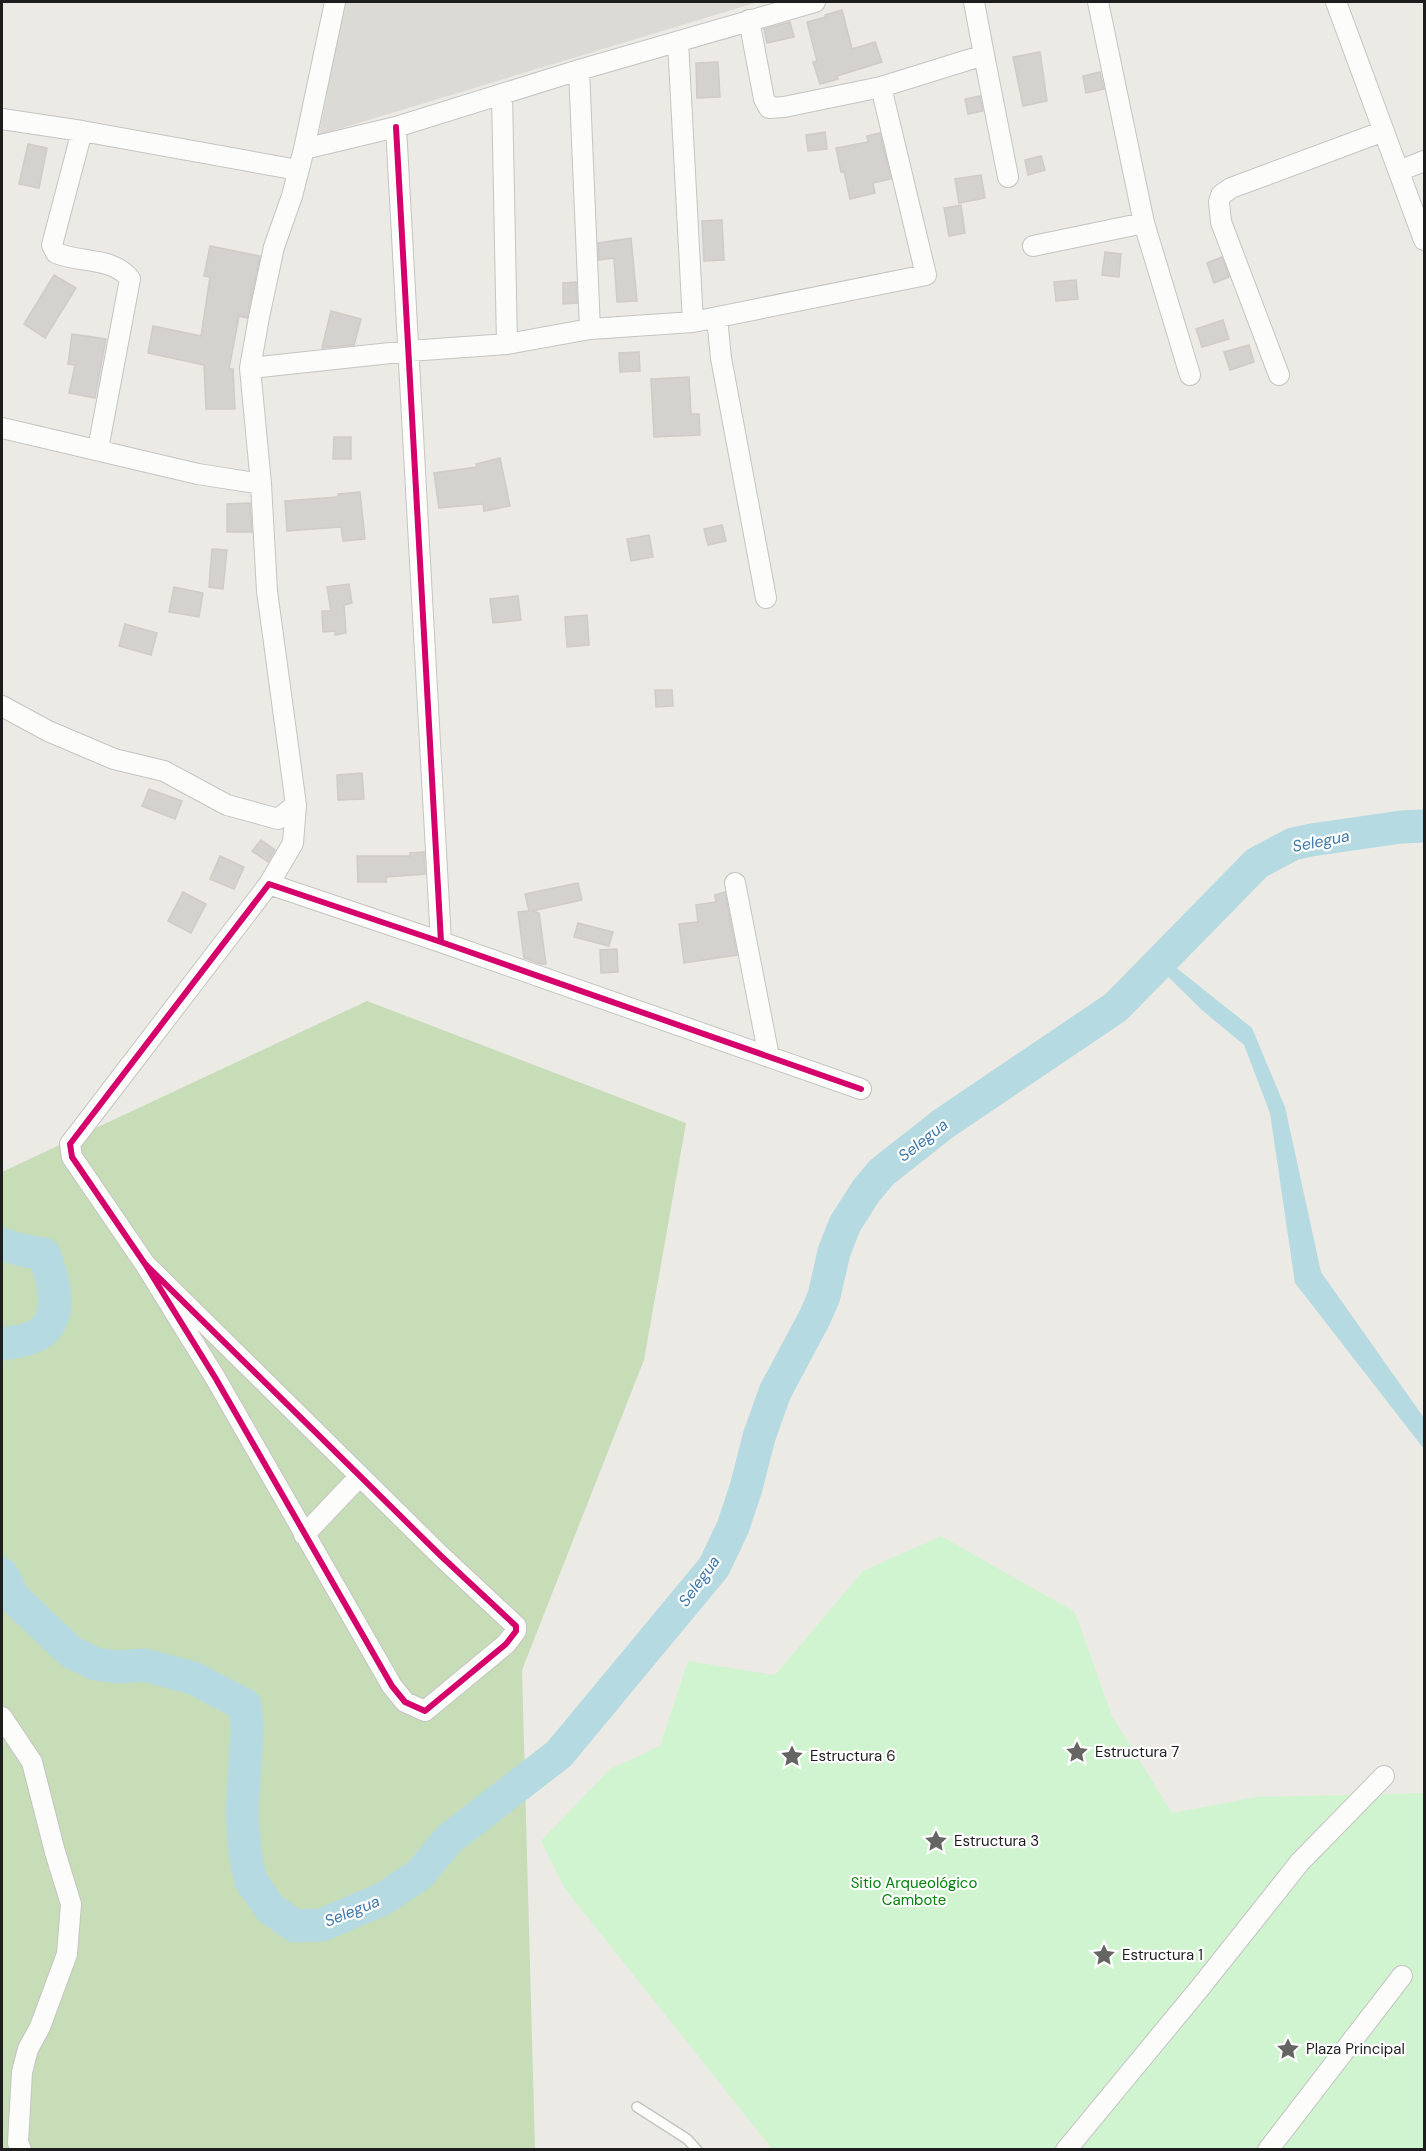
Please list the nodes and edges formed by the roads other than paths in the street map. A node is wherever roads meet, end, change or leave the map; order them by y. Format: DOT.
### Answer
graph roads {
  1 [pos="335,2"];
  2 [pos="816,2"];
  3 [pos="974,2"];
  4 [pos="1098,2"];
  5 [pos="1336,2"];
  6 [pos="749,20"];
  7 [pos="678,42"];
  8 [pos="984,55"];
  9 [pos="579,70"];
  10 [pos="881,87"];
  11 [pos="502,94"];
  12 [pos="2,119"];
  13 [pos="396,127"];
  14 [pos="82,131"];
  15 [pos="1384,131"];
  16 [pos="304,149"];
  17 [pos="1425,161"];
  18 [pos="298,170"];
  19 [pos="1399,171"];
  20 [pos="1008,177"];
  21 [pos="1144,223"];
  22 [pos="1425,240"];
  23 [pos="1033,246"];
  24 [pos="717,318"];
  25 [pos="693,322"];
  26 [pos="590,329"];
  27 [pos="507,344"];
  28 [pos="409,351"];
  29 [pos="250,368"];
  30 [pos="1190,375"];
  31 [pos="1279,375"];
  32 [pos="2,428"];
  33 [pos="98,449"];
  34 [pos="261,484"];
  35 [pos="766,598"];
  36 [pos="2,706"];
  37 [pos="297,805"];
  38 [pos="735,883"];
  39 [pos="269,884"];
  40 [pos="441,942"];
  41 [pos="770,1057"];
  42 [pos="861,1089"];
  43 [pos="145,1264"];
  44 [pos="360,1476"];
  45 [pos="304,1535"];
  46 [pos="2,1717"];
  47 [pos="1384,1776"];
  48 [pos="1402,1976"];
  49 [pos="637,2107"];
  50 [pos="21,2150"];
  51 [pos="697,2150"];
  52 [pos="1066,2150"];
  53 [pos="1268,2150"];
  1 -- 16 [label="street"];
  2 -- 6 [label="street"];
  3 -- 8 [label="street"];
  4 -- 21 [label="street"];
  5 -- 15 [label="street"];
  6 -- 7 [label="street"];
  6 -- 10 [label="street"];
  7 -- 9 [label="street"];
  7 -- 25 [label="street"];
  8 -- 10 [label="street"];
  8 -- 20 [label="street"];
  9 -- 11 [label="street"];
  9 -- 26 [label="street"];
  10 -- 24 [label="street"];
  11 -- 13 [label="street"];
  11 -- 27 [label="street"];
  12 -- 14 [label="street"];
  13 -- 16 [label="street"];
  13 -- 28 [label="street"];
  14 -- 18 [label="street"];
  14 -- 33 [label="street"];
  15 -- 19 [label="street"];
  15 -- 31 [label="street"];
  16 -- 18 [label="street"];
  17 -- 19 [label="street"];
  18 -- 29 [label="street"];
  19 -- 22 [label="street"];
  21 -- 23 [label="street"];
  21 -- 30 [label="street"];
  24 -- 25 [label="street"];
  24 -- 35 [label="street"];
  25 -- 26 [label="street"];
  26 -- 27 [label="street"];
  27 -- 28 [label="street"];
  28 -- 29 [label="street"];
  28 -- 40 [label="street"];
  29 -- 34 [label="street"];
  32 -- 33 [label="street"];
  33 -- 34 [label="street"];
  34 -- 37 [label="street"];
  36 -- 37 [label="street"];
  37 -- 39 [label="street"];
  38 -- 41 [label="street"];
  39 -- 40 [label="street"];
  39 -- 43 [label="street"];
  40 -- 41 [label="street"];
  41 -- 42 [label="street"];
  43 -- 44 [label="street"];
  43 -- 45 [label="street"];
  44 -- 45 [label="street"];
  44 -- 45 [label="street"];
  46 -- 50 [label="street"];
  47 -- 52 [label="street"];
  48 -- 53 [label="street"];
  49 -- 51 [label="lane"];
}
